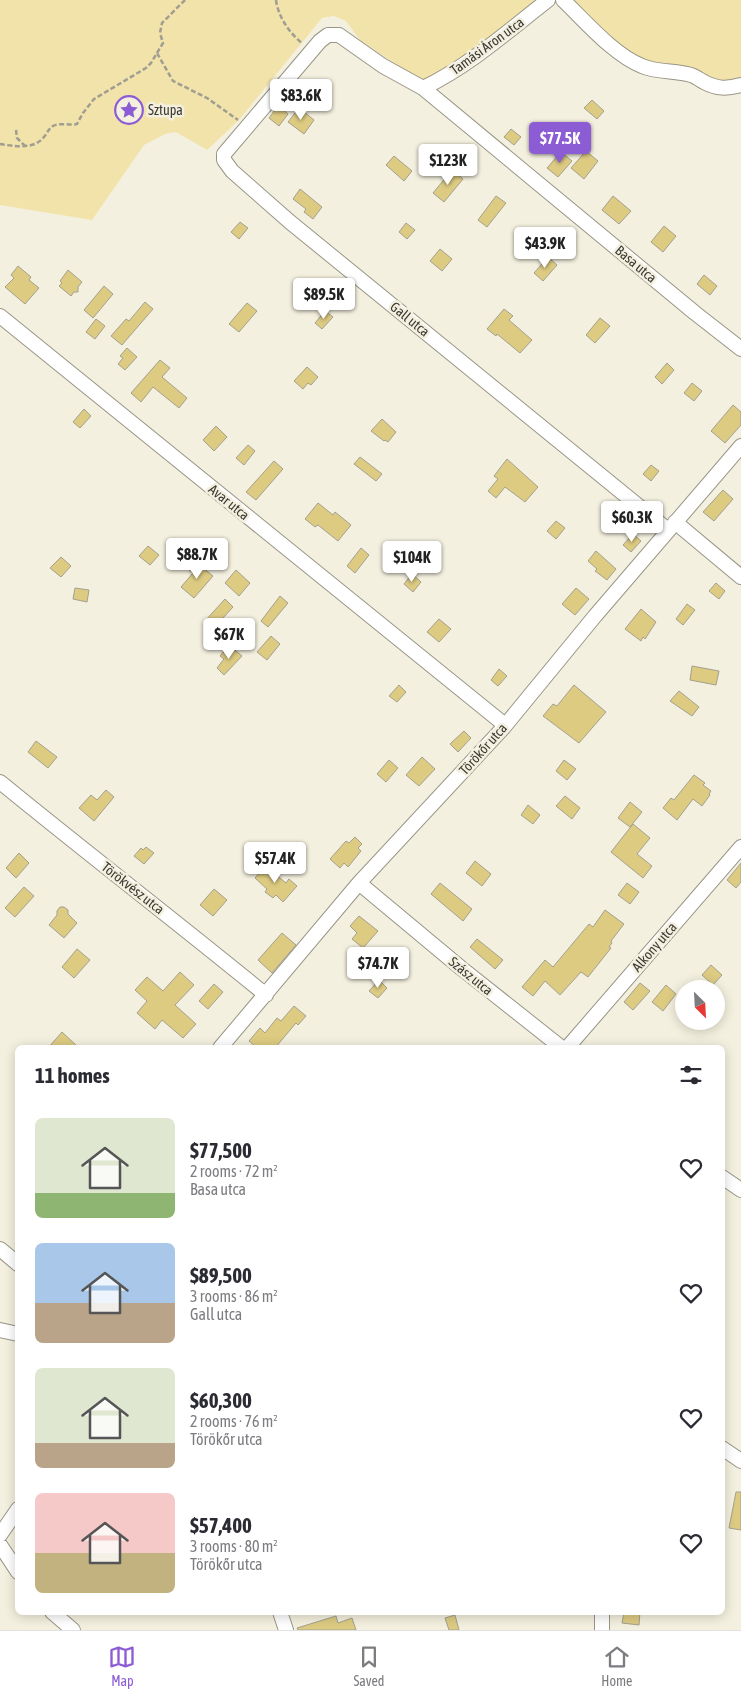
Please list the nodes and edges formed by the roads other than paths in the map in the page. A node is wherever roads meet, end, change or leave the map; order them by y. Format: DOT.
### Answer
graph roads {
  1 [pos="548,0"];
  2 [pos="563,0"];
  3 [pos="340,36"];
  4 [pos="741,85"];
  5 [pos="423,88"];
  6 [pos="0,316"];
  7 [pos="741,349"];
  8 [pos="741,446"];
  9 [pos="671,526"];
  10 [pos="741,577"];
  11 [pos="505,725"];
  12 [pos="0,782"];
  13 [pos="741,847"];
  14 [pos="359,883"];
  15 [pos="266,995"];
  16 [pos="223,1045"];
  17 [pos="558,1045"];
  18 [pos="570,1045"];
  19 [pos="725,1179"];
  20 [pos="741,1190"];
  21 [pos="0,1249"];
  22 [pos="15,1262"];
  23 [pos="0,1330"];
  24 [pos="15,1333"];
  25 [pos="725,1450"];
  26 [pos="741,1461"];
  27 [pos="15,1513"];
  28 [pos="0,1535"];
  29 [pos="0,1545"];
  30 [pos="15,1568"];
  31 [pos="56,1615"];
  32 [pos="281,1615"];
  33 [pos="602,1615"];
  34 [pos="73,1630"];
  35 [pos="286,1630"];
  36 [pos="602,1630"];
  1 -- 5 [label="street, Tamási Áron utca"];
  2 -- 4 [label="street"];
  3 -- 5 [label="street, Basa utca"];
  3 -- 9 [label="street, Gall utca"];
  5 -- 7 [label="street, Basa utca"];
  6 -- 11 [label="street, Avar utca"];
  8 -- 9 [label="street, Törökőr utca"];
  9 -- 10 [label="street"];
  9 -- 11 [label="street, Törökőr utca"];
  11 -- 14 [label="street, Törökőr utca"];
  12 -- 15 [label="street, Törökvész utca"];
  13 -- 18 [label="street, Alkony utca"];
  14 -- 15 [label="street, Törökőr utca"];
  14 -- 17 [label="street, Szász utca"];
  15 -- 16 [label="street, Törökőr utca"];
  19 -- 20 [label="street"];
  21 -- 22 [label="street"];
  23 -- 24 [label="street"];
  25 -- 26 [label="street"];
  27 -- 28 [label="street"];
  29 -- 30 [label="street"];
  31 -- 34 [label="street"];
  32 -- 35 [label="street"];
  33 -- 36 [label="street"];
}
